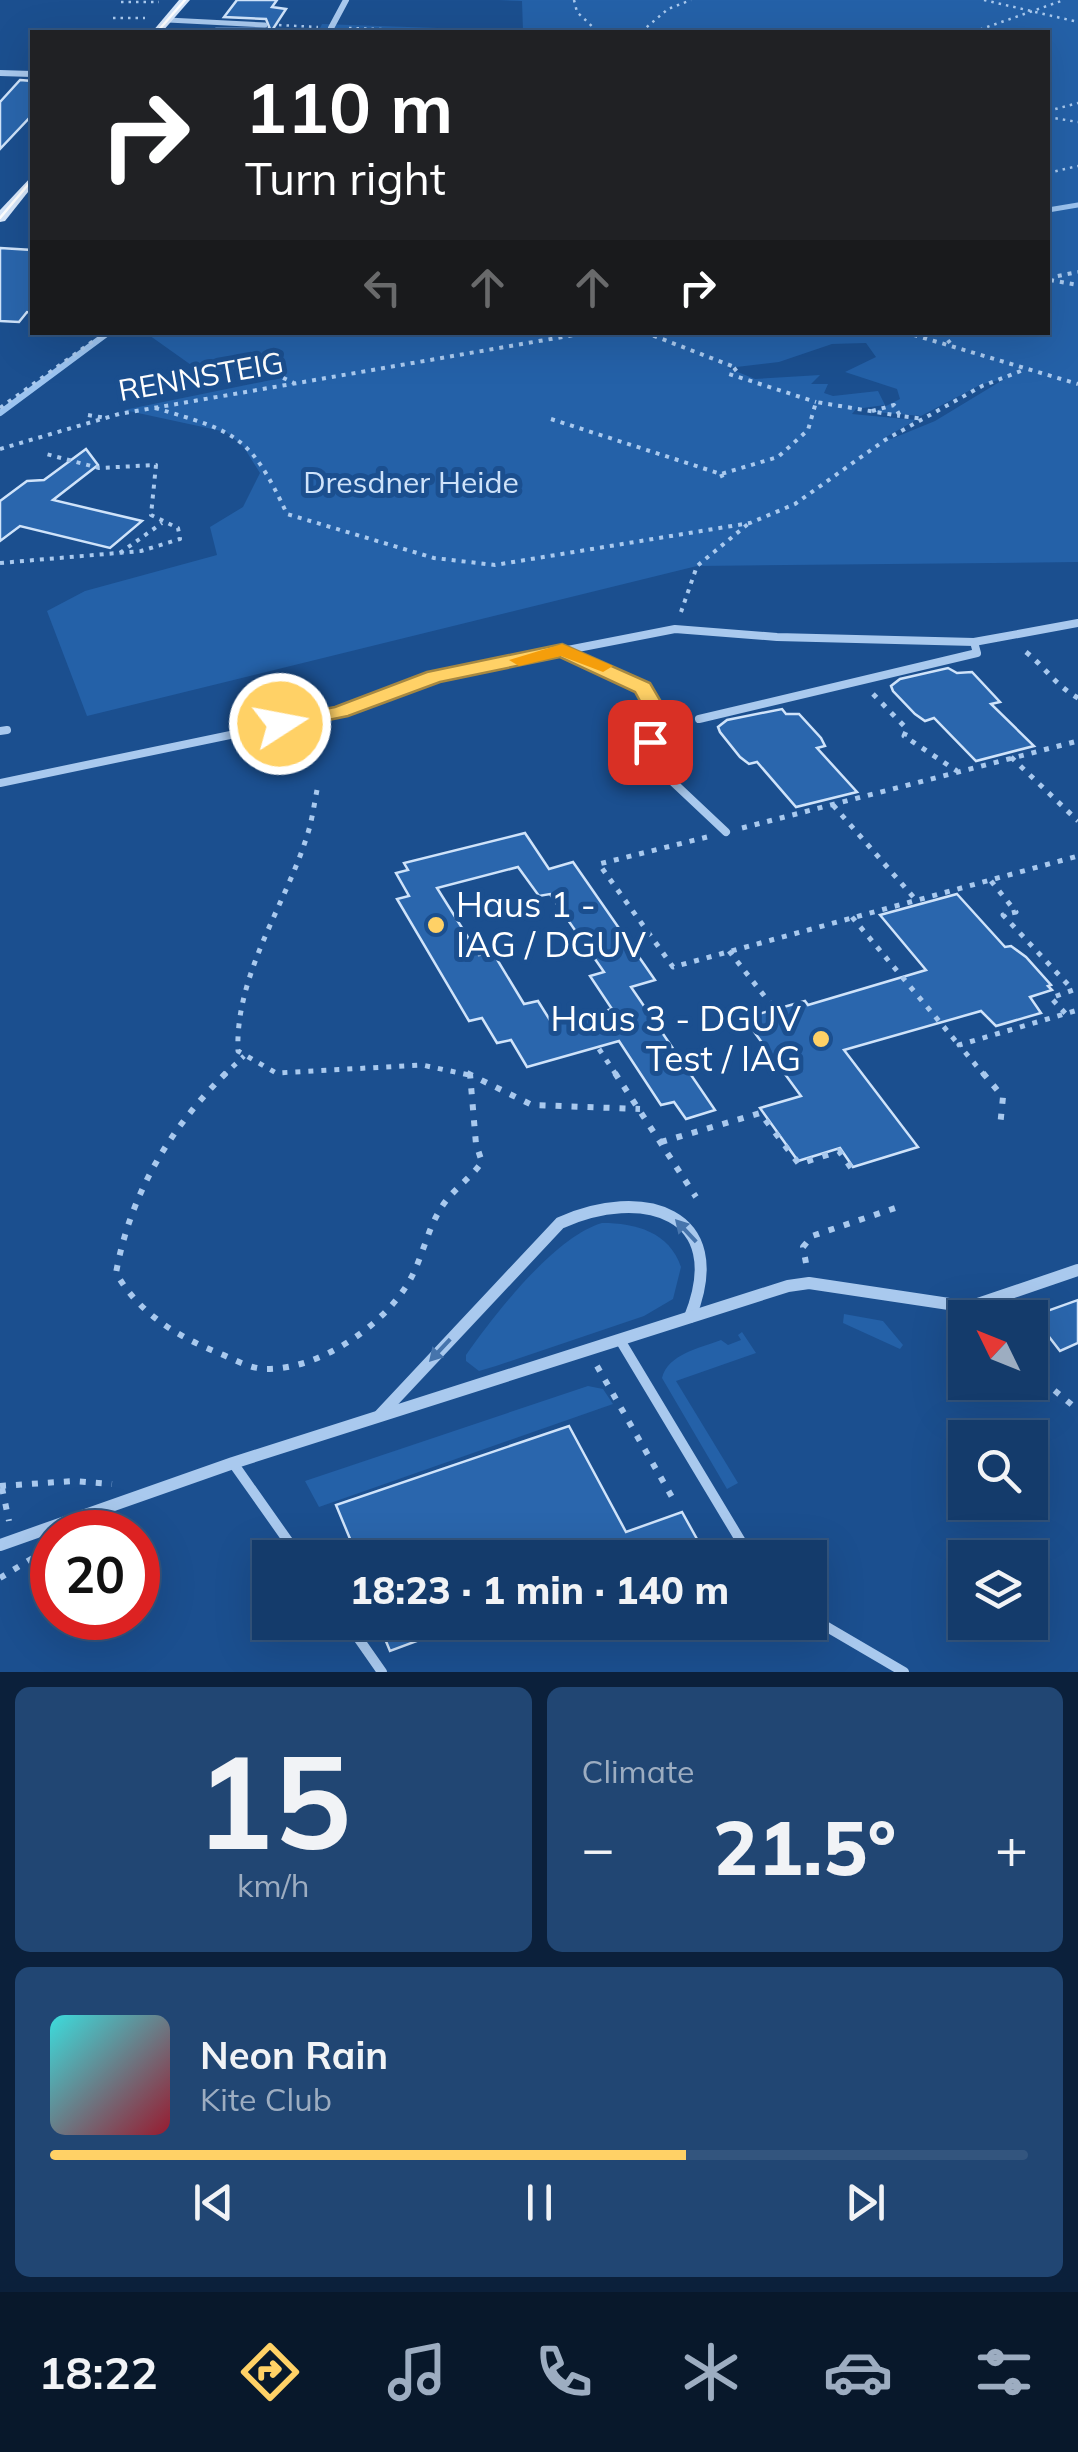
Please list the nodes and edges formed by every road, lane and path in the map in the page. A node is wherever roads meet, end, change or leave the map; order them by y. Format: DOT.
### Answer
graph roads {
  1 [pos="346,0"];
  2 [pos="574,0"];
  3 [pos="691,0"];
  4 [pos="984,0"];
  5 [pos="1064,0"];
  6 [pos="121,2"];
  7 [pos="183,2"];
  8 [pos="1030,14"];
  9 [pos="113,18"];
  10 [pos="168,20"];
  11 [pos="1078,22"];
  12 [pos="265,25"];
  13 [pos="331,28"];
  14 [pos="159,30"];
  15 [pos="404,30"];
  16 [pos="596,30"];
  17 [pos="644,30"];
  18 [pos="979,30"];
  19 [pos="0,72"];
  20 [pos="30,74"];
  21 [pos="1078,102"];
  22 [pos="1050,110"];
  23 [pos="1050,118"];
  24 [pos="1078,122"];
  25 [pos="1078,166"];
  26 [pos="1050,172"];
  27 [pos="30,182"];
  28 [pos="0,218"];
  29 [pos="1078,272"];
  30 [pos="1050,279"];
  31 [pos="1050,279"];
  32 [pos="1078,285"];
  33 [pos="102,335"];
  34 [pos="574,335"];
  35 [pos="652,335"];
  36 [pos="915,335"];
  37 [pos="944,335"];
  38 [pos="952,345"];
  39 [pos="1026,369"];
  40 [pos="244,375"];
  41 [pos="294,383"];
  42 [pos="1078,384"];
  43 [pos="816,402"];
  44 [pos="9,406"];
  45 [pos="156,408"];
  46 [pos="866,412"];
  47 [pos="88,415"];
  48 [pos="900,416"];
  49 [pos="106,418"];
  50 [pos="551,418"];
  51 [pos="926,419"];
  52 [pos="0,449"];
  53 [pos="46,454"];
  54 [pos="721,474"];
  55 [pos="725,483"];
  56 [pos="750,522"];
  57 [pos="162,524"];
  58 [pos="119,554"];
  59 [pos="0,562"];
  60 [pos="1078,624"];
  61 [pos="675,628"];
  62 [pos="974,642"];
  63 [pos="562,650"];
  64 [pos="1029,654"];
  65 [pos="1078,698"];
  66 [pos="882,703"];
  67 [pos="700,719"];
  68 [pos="1078,741"];
  69 [pos="1011,757"];
  70 [pos="958,771"];
  71 [pos="0,783"];
  72 [pos="317,790"];
  73 [pos="833,804"];
  74 [pos="1078,822"];
  75 [pos="726,832"];
  76 [pos="1078,856"];
  77 [pos="991,881"];
  78 [pos="916,901"];
  79 [pos="852,917"];
  80 [pos="729,951"];
  81 [pos="773,1007"];
  82 [pos="1078,1010"];
  83 [pos="1066,1014"];
  84 [pos="959,1045"];
  85 [pos="600,1048"];
  86 [pos="244,1056"];
  87 [pos="470,1074"];
  88 [pos="640,1109"];
  89 [pos="1000,1127"];
  90 [pos="661,1142"];
  91 [pos="854,1172"];
  92 [pos="696,1198"];
  93 [pos="904,1205"];
  94 [pos="1078,1270"];
  95 [pos="809,1283"];
  96 [pos="689,1318"];
  97 [pos="620,1340"];
  98 [pos="588,1350"];
  99 [pos="1048,1385"];
  100 [pos="1078,1410"];
  101 [pos="377,1418"];
  102 [pos="233,1463"];
  103 [pos="0,1486"];
  104 [pos="164,1488"];
  105 [pos="676,1504"];
  106 [pos="287,1540"];
  107 [pos="740,1540"];
  108 [pos="0,1545"];
  109 [pos="30,1558"];
  110 [pos="0,1578"];
  111 [pos="827,1627"];
  112 [pos="359,1640"];
  113 [pos="382,1672"];
  114 [pos="904,1672"];
  1 -- 13 [label="street"];
  2 -- 16 [label="path"];
  3 -- 17 [label="path"];
  4 -- 8 [label="path"];
  5 -- 8 [label="path"];
  6 -- 7 [label="path"];
  7 -- 10 [label="main road"];
  8 -- 11 [label="path"];
  8 -- 18 [label="path"];
  9 -- 10 [label="path"];
  10 -- 12 [label="lane"];
  10 -- 14 [label="main road"];
  12 -- 13 [label="path"];
  13 -- 15 [label="path"];
  19 -- 20 [label="street"];
  21 -- 22 [label="path"];
  23 -- 24 [label="path"];
  25 -- 26 [label="path"];
  27 -- 28 [label="main road"];
  29 -- 30 [label="path"];
  31 -- 32 [label="path"];
  33 -- 44 [label="path"];
  34 -- 41 [label="path, RENNSTEIG"];
  35 -- 43 [label="path"];
  36 -- 38 [label="path"];
  37 -- 38 [label="path"];
  38 -- 39 [label="path"];
  39 -- 42 [label="path"];
  39 -- 51 [label="path"];
  40 -- 41 [label="path"];
  41 -- 45 [label="path, RENNSTEIG"];
  43 -- 46 [label="path"];
  43 -- 54 [label="path"];
  45 -- 49 [label="path, RENNSTEIG"];
  45 -- 56 [label="path"];
  46 -- 48 [label="path"];
  46 -- 48 [label="path"];
  47 -- 49 [label="path"];
  48 -- 51 [label="path"];
  49 -- 52 [label="path, RENNSTEIG"];
  50 -- 54 [label="path"];
  51 -- 56 [label="path"];
  53 -- 57 [label="path"];
  54 -- 55 [label="path"];
  56 -- 61 [label="path"];
  57 -- 58 [label="path"];
  57 -- 58 [label="path"];
  58 -- 59 [label="path"];
  60 -- 62 [label="lane"];
  61 -- 62 [label="lane"];
  61 -- 63 [label="lane"];
  62 -- 67 [label="lane"];
  63 -- 71 [label="lane"];
  63 -- 75 [label="lane"];
  64 -- 65 [label="path"];
  66 -- 70 [label="path"];
  68 -- 69 [label="path"];
  69 -- 70 [label="path"];
  69 -- 74 [label="path"];
  70 -- 73 [label="path"];
  72 -- 86 [label="path"];
  73 -- 75 [label="path"];
  73 -- 78 [label="path"];
  75 -- 80 [label="path"];
  76 -- 77 [label="path"];
  77 -- 78 [label="path"];
  77 -- 83 [label="path"];
  78 -- 79 [label="path"];
  79 -- 80 [label="path"];
  79 -- 84 [label="path"];
  80 -- 81 [label="path"];
  82 -- 83 [label="path"];
  83 -- 84 [label="path"];
  84 -- 89 [label="path"];
  85 -- 88 [label="path"];
  86 -- 87 [label="path"];
  86 -- 87 [label="path"];
  87 -- 88 [label="path"];
  88 -- 90 [label="path"];
  90 -- 91 [label="path"];
  90 -- 92 [label="path"];
  93 -- 95 [label="path"];
  94 -- 95 [label="street"];
  95 -- 96 [label="street"];
  96 -- 97 [label="street"];
  96 -- 101 [label="street, one-way"];
  97 -- 98 [label="street"];
  97 -- 107 [label="lane"];
  98 -- 101 [label="street"];
  98 -- 105 [label="path"];
  99 -- 100 [label="path"];
  101 -- 102 [label="street"];
  102 -- 104 [label="street"];
  102 -- 106 [label="lane"];
  103 -- 104 [label="path"];
  104 -- 108 [label="street"];
  109 -- 110 [label="path"];
  111 -- 114 [label="lane"];
  112 -- 113 [label="lane"];
}
